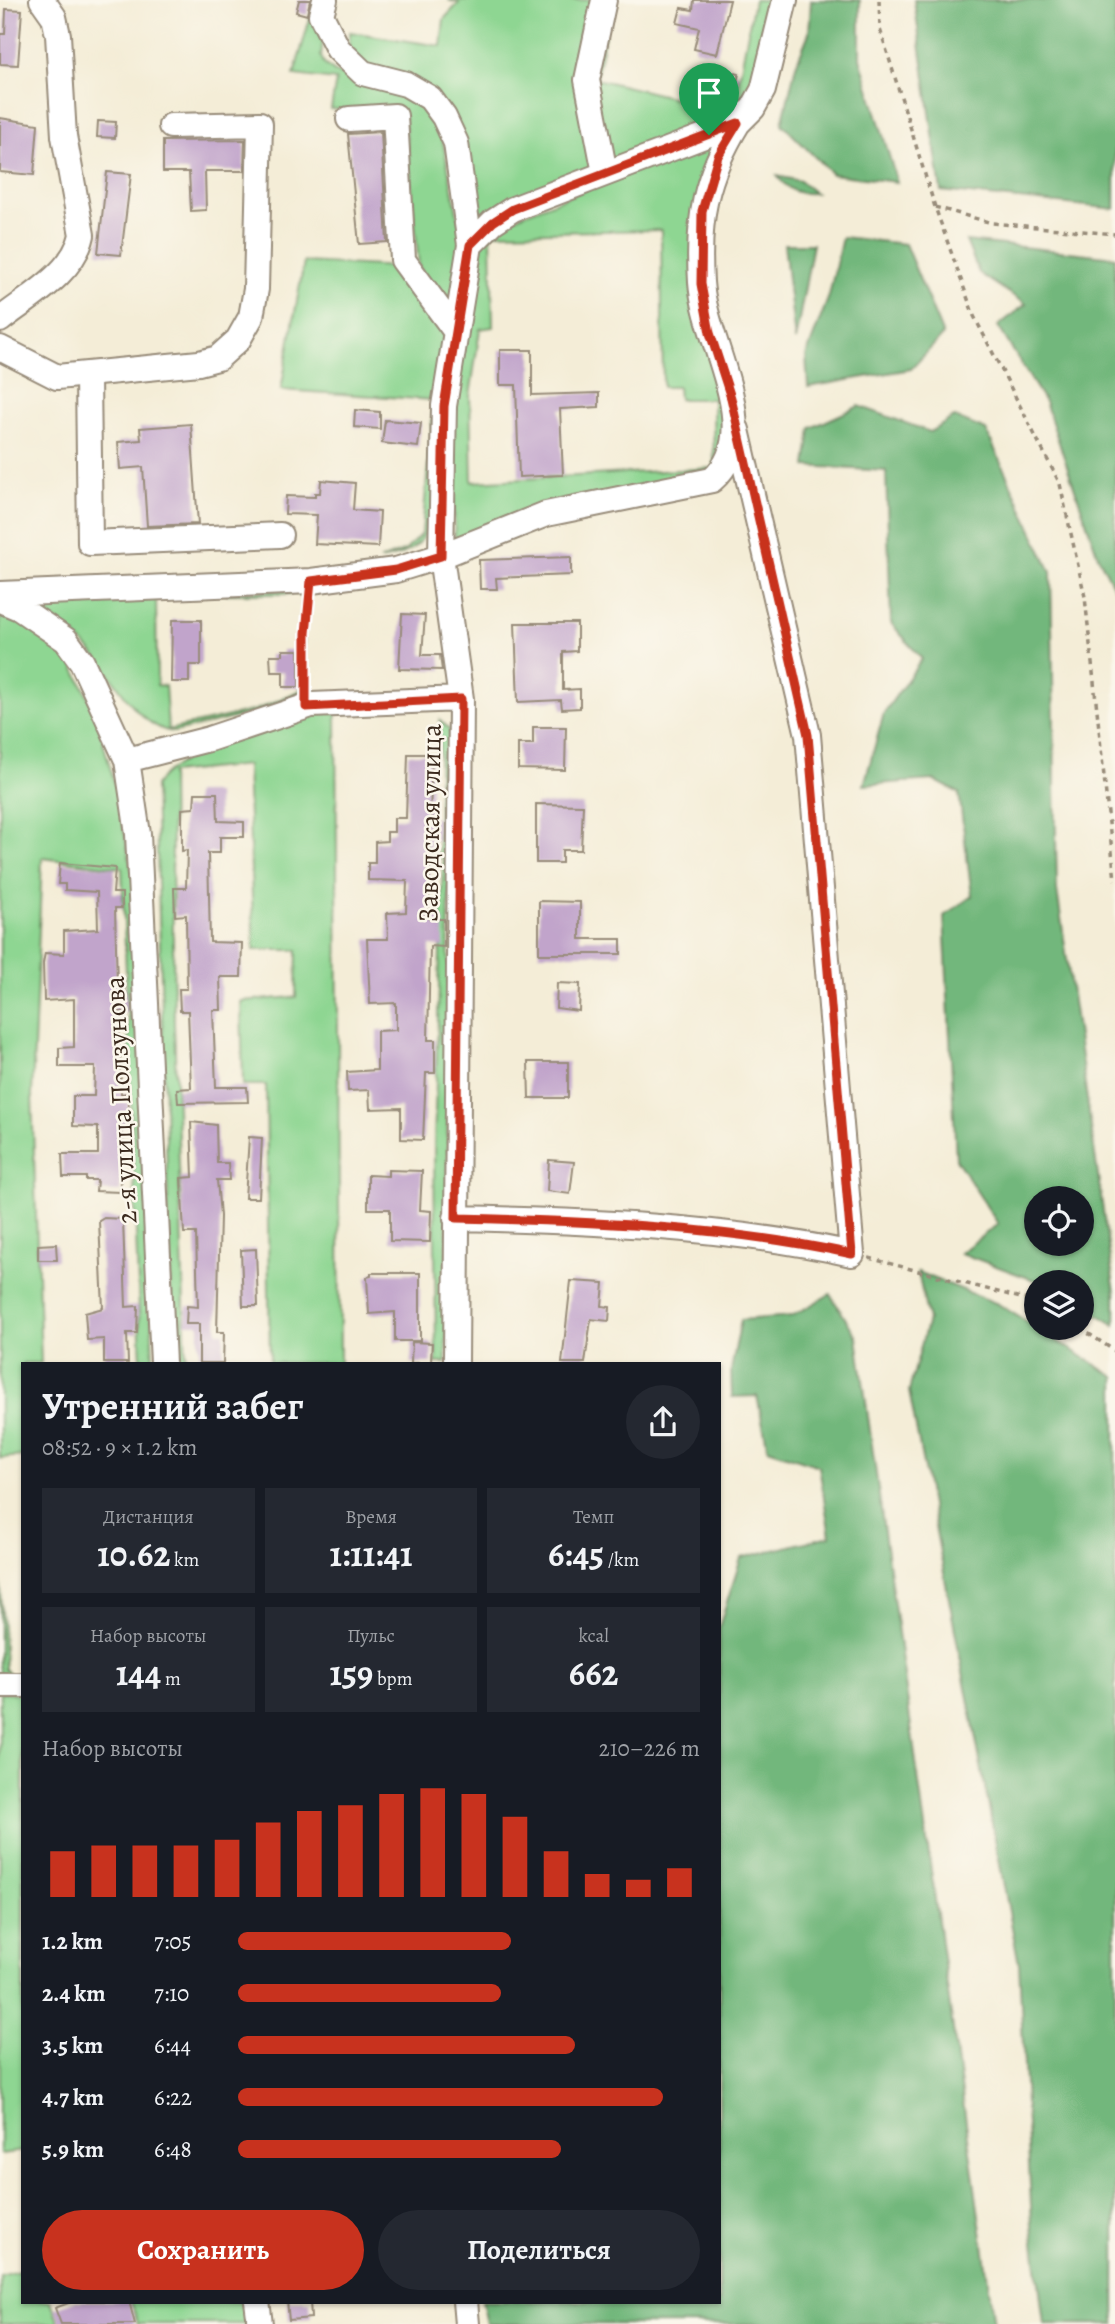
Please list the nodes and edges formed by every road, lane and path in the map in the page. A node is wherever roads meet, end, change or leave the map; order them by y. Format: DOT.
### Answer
graph roads {
  1 [pos="42,0"];
  2 [pos="604,0"];
  3 [pos="785,0"];
  4 [pos="879,0"];
  5 [pos="323,8"];
  6 [pos="349,119"];
  7 [pos="738,123"];
  8 [pos="171,126"];
  9 [pos="605,173"];
  10 [pos="935,207"];
  11 [pos="1115,234"];
  12 [pos="470,245"];
  13 [pos="0,320"];
  14 [pos="456,332"];
  15 [pos="0,348"];
  16 [pos="88,376"];
  17 [pos="737,430"];
  18 [pos="280,535"];
  19 [pos="441,556"];
  20 [pos="311,581"];
  21 [pos="0,594"];
  22 [pos="0,600"];
  23 [pos="461,699"];
  24 [pos="306,707"];
  25 [pos="127,760"];
  26 [pos="1115,880"];
  27 [pos="456,1218"];
  28 [pos="852,1254"];
  29 [pos="1024,1299"];
  30 [pos="1094,1337"];
  31 [pos="1115,1351"];
  32 [pos="163,1362"];
  33 [pos="456,1362"];
  34 [pos="0,1685"];
  35 [pos="21,1685"];
  36 [pos="257,2304"];
  37 [pos="465,2304"];
  38 [pos="260,2324"];
  39 [pos="467,2324"];
  1 -- 13 [label="street"];
  2 -- 9 [label="street"];
  3 -- 7 [label="street"];
  4 -- 10 [label="path"];
  5 -- 12 [label="street, Заводская улица"];
  6 -- 14 [label="street"];
  7 -- 9 [label="street"];
  7 -- 17 [label="street"];
  8 -- 16 [label="street"];
  9 -- 12 [label="street"];
  10 -- 11 [label="path"];
  10 -- 26 [label="path"];
  12 -- 14 [label="street, Заводская улица"];
  14 -- 19 [label="street, Заводская улица"];
  15 -- 16 [label="street"];
  16 -- 18 [label="street"];
  17 -- 19 [label="street"];
  17 -- 28 [label="street"];
  19 -- 20 [label="street"];
  19 -- 23 [label="street, Заводская улица"];
  20 -- 21 [label="street"];
  20 -- 24 [label="path"];
  22 -- 25 [label="street, 2-я улица Ползунова"];
  23 -- 24 [label="street"];
  23 -- 27 [label="street, Заводская улица"];
  24 -- 25 [label="street"];
  25 -- 32 [label="street, 2-я улица Ползунова"];
  27 -- 28 [label="street"];
  27 -- 33 [label="street, Заводская улица"];
  28 -- 29 [label="path"];
  30 -- 31 [label="path"];
  34 -- 35 [label="street"];
  36 -- 38 [label="street"];
  37 -- 39 [label="street"];
}
